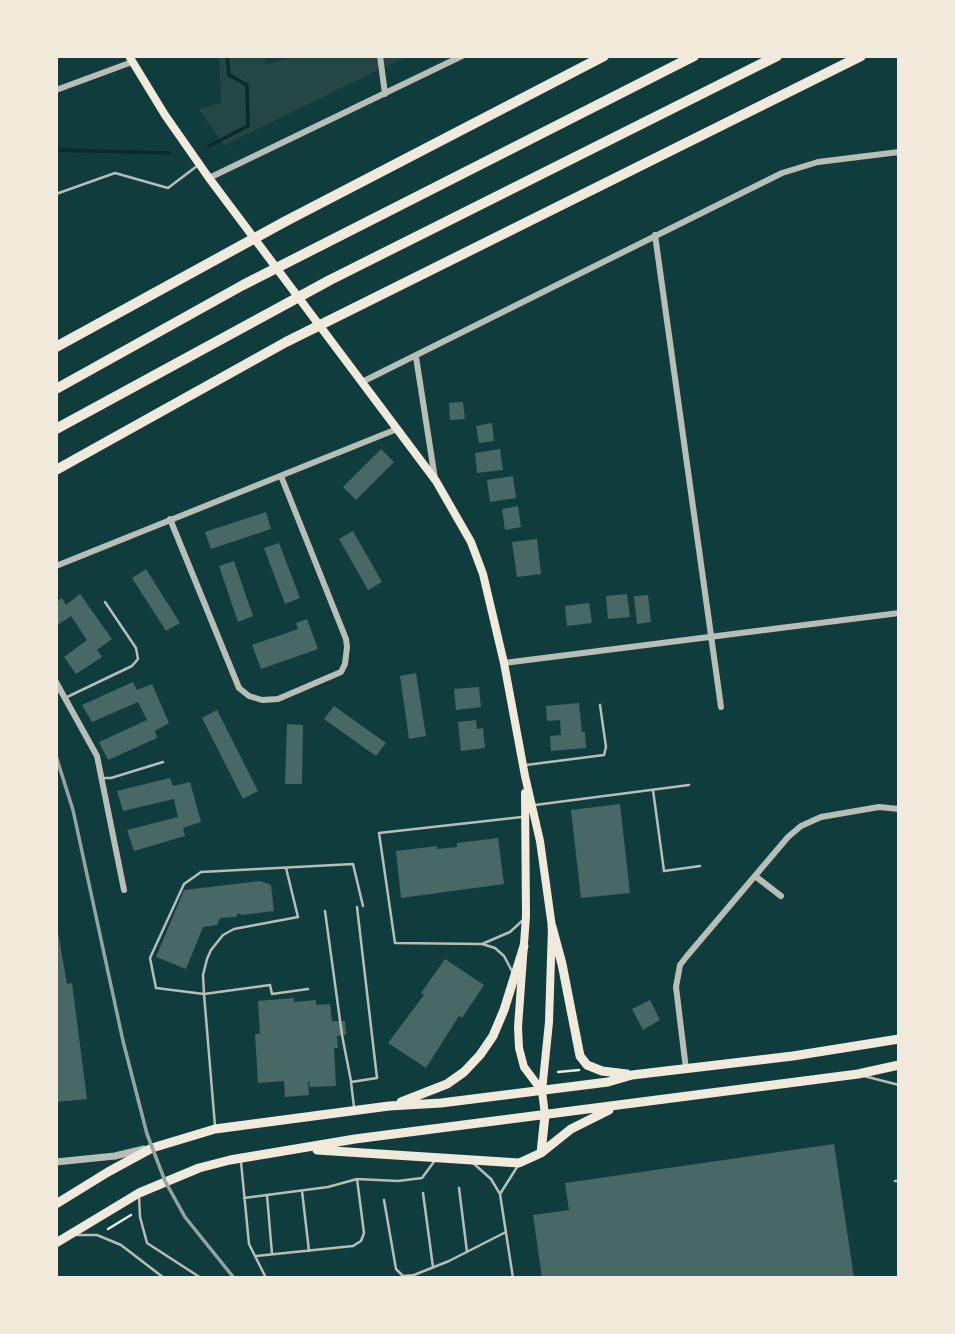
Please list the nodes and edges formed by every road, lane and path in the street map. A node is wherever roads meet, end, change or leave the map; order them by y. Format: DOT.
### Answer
graph roads {
  1 [pos="380,56"];
  2 [pos="462,56"];
  3 [pos="604,56"];
  4 [pos="694,56"];
  5 [pos="777,56"];
  6 [pos="861,56"];
  7 [pos="130,59"];
  8 [pos="56,90"];
  9 [pos="385,94"];
  10 [pos="899,152"];
  11 [pos="200,164"];
  12 [pos="209,178"];
  13 [pos="56,194"];
  14 [pos="655,235"];
  15 [pos="56,347"];
  16 [pos="416,357"];
  17 [pos="362,383"];
  18 [pos="56,389"];
  19 [pos="56,429"];
  20 [pos="397,429"];
  21 [pos="56,470"];
  22 [pos="281,476"];
  23 [pos="436,481"];
  24 [pos="170,519"];
  25 [pos="56,566"];
  26 [pos="105,602"];
  27 [pos="899,613"];
  28 [pos="710,636"];
  29 [pos="504,663"];
  30 [pos="56,682"];
  31 [pos="65,698"];
  32 [pos="600,705"];
  33 [pos="720,707"];
  34 [pos="163,762"];
  35 [pos="523,766"];
  36 [pos="525,776"];
  37 [pos="101,778"];
  38 [pos="689,785"];
  39 [pos="653,790"];
  40 [pos="532,805"];
  41 [pos="899,809"];
  42 [pos="526,816"];
  43 [pos="700,866"];
  44 [pos="286,868"];
  45 [pos="755,876"];
  46 [pos="124,890"];
  47 [pos="781,896"];
  48 [pos="363,906"];
  49 [pos="357,907"];
  50 [pos="325,911"];
  51 [pos="526,916"];
  52 [pos="552,927"];
  53 [pos="482,944"];
  54 [pos="524,946"];
  55 [pos="514,978"];
  56 [pos="308,989"];
  57 [pos="204,994"];
  58 [pos="899,1039"];
  59 [pos="899,1065"];
  60 [pos="686,1069"];
  61 [pos="579,1070"];
  62 [pos="558,1072"];
  63 [pos="632,1074"];
  64 [pos="858,1074"];
  65 [pos="351,1082"];
  66 [pos="899,1085"];
  67 [pos="542,1091"];
  68 [pos="389,1105"];
  69 [pos="621,1105"];
  70 [pos="354,1110"];
  71 [pos="545,1115"];
  72 [pos="215,1129"];
  73 [pos="152,1148"];
  74 [pos="294,1150"];
  75 [pos="541,1153"];
  76 [pos="241,1158"];
  77 [pos="437,1158"];
  78 [pos="56,1162"];
  79 [pos="471,1162"];
  80 [pos="519,1163"];
  81 [pos="357,1179"];
  82 [pos="459,1188"];
  83 [pos="302,1190"];
  84 [pos="139,1193"];
  85 [pos="423,1194"];
  86 [pos="500,1194"];
  87 [pos="267,1195"];
  88 [pos="244,1198"];
  89 [pos="384,1200"];
  90 [pos="56,1204"];
  91 [pos="131,1215"];
  92 [pos="108,1229"];
  93 [pos="506,1232"];
  94 [pos="70,1235"];
  95 [pos="56,1243"];
  96 [pos="309,1251"];
  97 [pos="467,1252"];
  98 [pos="272,1254"];
  99 [pos="256,1256"];
  100 [pos="433,1267"];
  101 [pos="164,1278"];
  102 [pos="201,1278"];
  103 [pos="266,1278"];
  104 [pos="513,1278"];
  1 -- 9 [label="street"];
  2 -- 9 [label="street"];
  3 -- 15 [label="highway"];
  4 -- 18 [label="highway"];
  5 -- 19 [label="highway"];
  6 -- 21 [label="highway"];
  7 -- 8 [label="street"];
  7 -- 11 [label="main road"];
  9 -- 12 [label="street"];
  10 -- 14 [label="street"];
  11 -- 12 [label="main road"];
  11 -- 13 [label="lane"];
  12 -- 17 [label="main road"];
  14 -- 16 [label="street"];
  14 -- 28 [label="street"];
  16 -- 17 [label="street"];
  16 -- 23 [label="street"];
  17 -- 20 [label="main road"];
  20 -- 22 [label="street"];
  20 -- 23 [label="main road"];
  22 -- 24 [label="street"];
  22 -- 24 [label="street"];
  23 -- 29 [label="main road"];
  24 -- 25 [label="street"];
  26 -- 31 [label="lane"];
  27 -- 28 [label="street"];
  28 -- 29 [label="street"];
  28 -- 33 [label="street"];
  29 -- 35 [label="main road"];
  30 -- 31 [label="street"];
  31 -- 37 [label="street"];
  32 -- 35 [label="lane"];
  34 -- 37 [label="lane"];
  35 -- 36 [label="main road"];
  36 -- 40 [label="main road"];
  36 -- 42 [label="main road"];
  37 -- 46 [label="street"];
  38 -- 39 [label="lane"];
  39 -- 40 [label="lane"];
  39 -- 43 [label="lane"];
  40 -- 52 [label="main road"];
  41 -- 45 [label="street"];
  42 -- 51 [label="main road"];
  42 -- 53 [label="lane"];
  44 -- 48 [label="lane"];
  44 -- 57 [label="lane"];
  44 -- 57 [label="lane"];
  45 -- 47 [label="street"];
  45 -- 60 [label="street"];
  49 -- 65 [label="lane"];
  50 -- 65 [label="lane"];
  51 -- 53 [label="lane"];
  51 -- 54 [label="main road"];
  52 -- 63 [label="main road"];
  52 -- 67 [label="main road"];
  53 -- 55 [label="lane"];
  54 -- 55 [label="main road"];
  54 -- 67 [label="main road"];
  55 -- 68 [label="main road"];
  56 -- 57 [label="lane"];
  57 -- 72 [label="lane"];
  58 -- 60 [label="main road"];
  59 -- 64 [label="main road"];
  60 -- 63 [label="main road"];
  61 -- 62 [label="path"];
  63 -- 67 [label="main road"];
  64 -- 66 [label="lane"];
  64 -- 69 [label="main road"];
  65 -- 70 [label="lane"];
  67 -- 68 [label="main road"];
  67 -- 71 [label="main road"];
  68 -- 70 [label="main road"];
  69 -- 71 [label="main road"];
  69 -- 75 [label="main road"];
  70 -- 72 [label="main road"];
  71 -- 74 [label="main road"];
  71 -- 75 [label="main road"];
  72 -- 73 [label="main road"];
  73 -- 78 [label="street"];
  73 -- 90 [label="main road"];
  74 -- 76 [label="main road"];
  74 -- 77 [label="main road"];
  75 -- 80 [label="main road"];
  76 -- 84 [label="main road"];
  76 -- 88 [label="lane"];
  77 -- 79 [label="main road"];
  77 -- 81 [label="lane"];
  79 -- 80 [label="main road"];
  79 -- 86 [label="lane"];
  80 -- 86 [label="lane"];
  81 -- 83 [label="lane"];
  81 -- 96 [label="lane"];
  82 -- 97 [label="lane"];
  83 -- 87 [label="lane"];
  83 -- 96 [label="lane"];
  84 -- 94 [label="main road"];
  84 -- 102 [label="lane"];
  85 -- 100 [label="lane"];
  86 -- 93 [label="lane"];
  87 -- 88 [label="lane"];
  87 -- 98 [label="lane"];
  88 -- 99 [label="lane"];
  89 -- 100 [label="lane"];
  91 -- 92 [label="path"];
  93 -- 97 [label="lane"];
  93 -- 104 [label="lane"];
  94 -- 95 [label="main road"];
  94 -- 101 [label="lane"];
  96 -- 98 [label="lane"];
  97 -- 100 [label="lane"];
  98 -- 99 [label="lane"];
  99 -- 103 [label="lane"];
}
